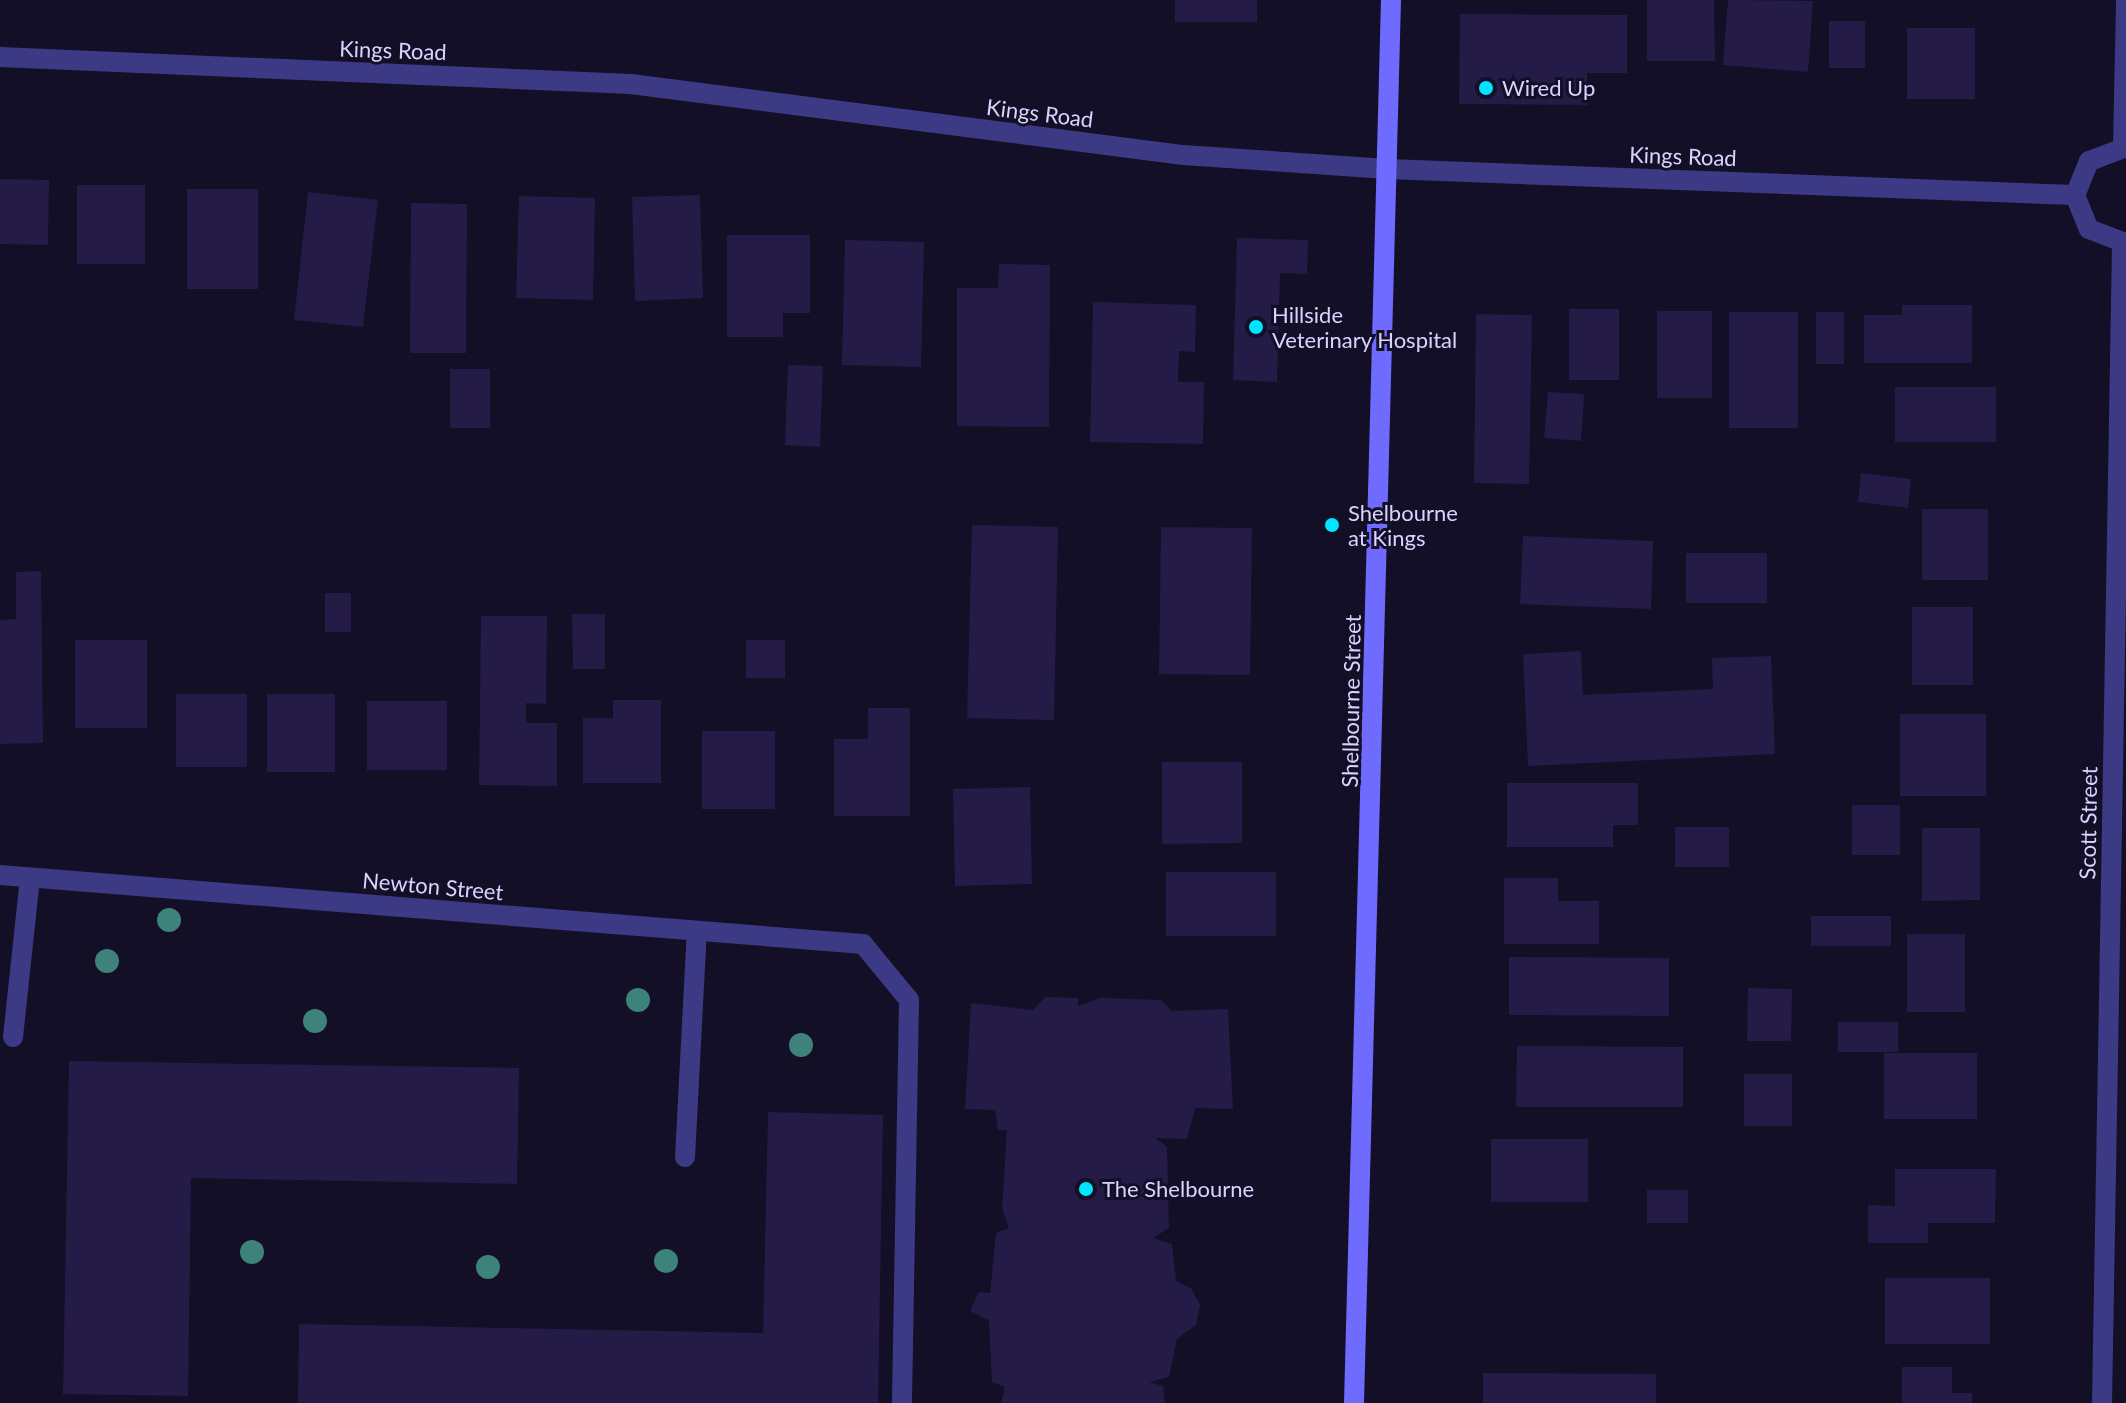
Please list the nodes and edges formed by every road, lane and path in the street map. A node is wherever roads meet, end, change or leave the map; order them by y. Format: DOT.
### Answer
graph roads {
  1 [pos="1391,0"];
  2 [pos="2126,0"];
  3 [pos="0,57"];
  4 [pos="2124,147"];
  5 [pos="1388,169"];
  6 [pos="2075,195"];
  7 [pos="2124,244"];
  8 [pos="0,875"];
  9 [pos="30,878"];
  10 [pos="697,931"];
  11 [pos="13,1037"];
  12 [pos="685,1157"];
  13 [pos="902,1403"];
  14 [pos="1354,1403"];
  15 [pos="2102,1403"];
  1 -- 5 [label="main road, Shelbourne Street"];
  2 -- 4 [label="street"];
  3 -- 5 [label="street, Kings Road"];
  4 -- 6 [label="street"];
  5 -- 6 [label="street, Kings Road"];
  5 -- 14 [label="main road, Shelbourne Street"];
  6 -- 7 [label="street"];
  7 -- 15 [label="street, Scott Street"];
  8 -- 9 [label="street, Newton Street"];
  9 -- 10 [label="street, Newton Street"];
  9 -- 11 [label="street"];
  10 -- 12 [label="street"];
  10 -- 13 [label="street, Newton Street"];
}
